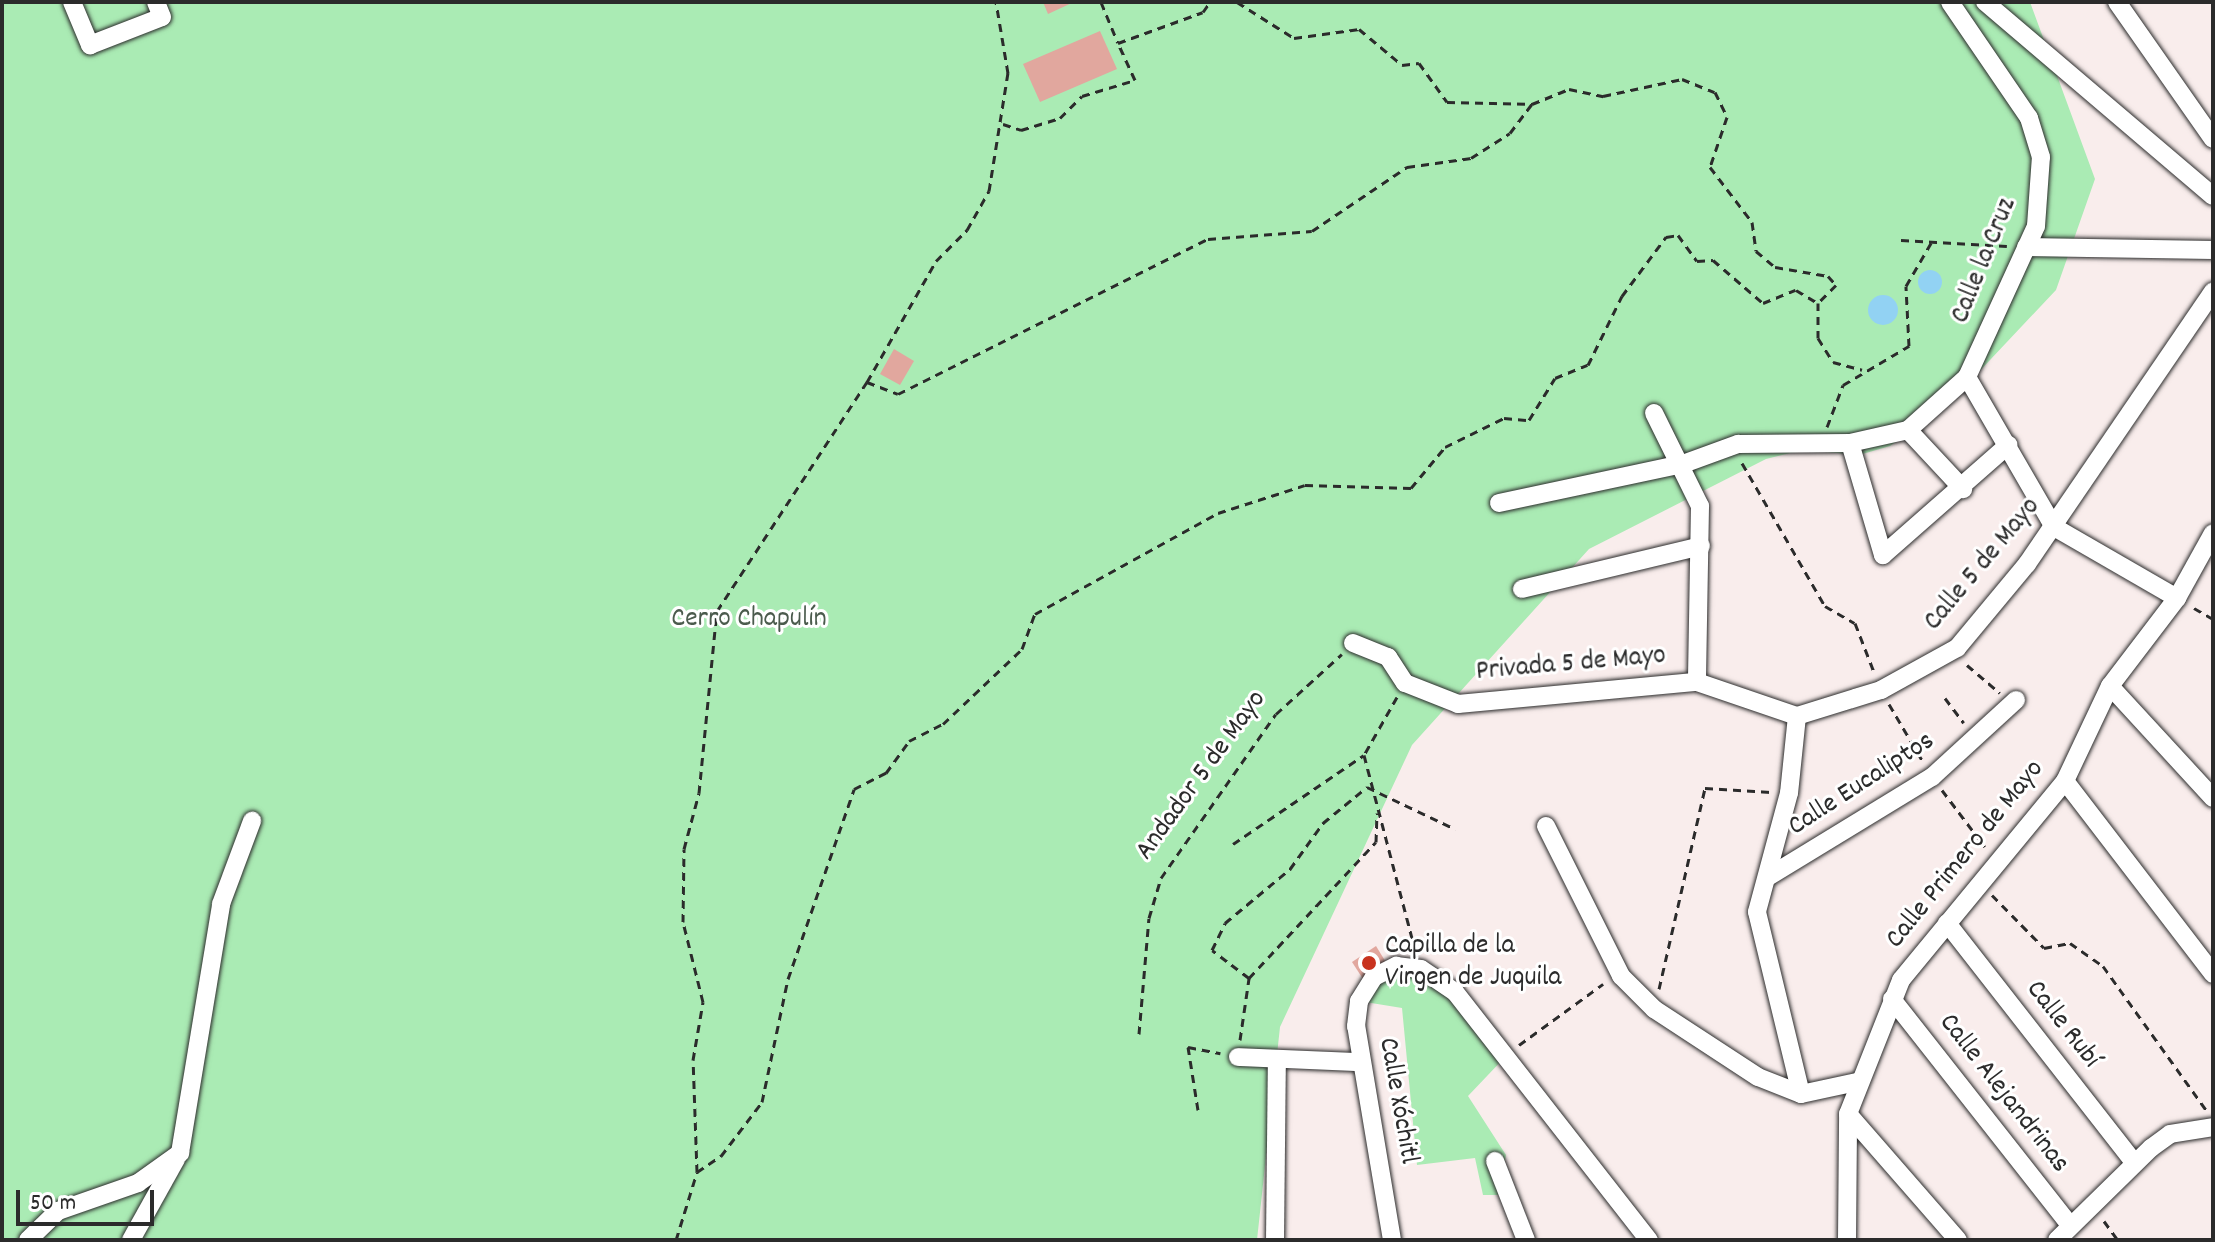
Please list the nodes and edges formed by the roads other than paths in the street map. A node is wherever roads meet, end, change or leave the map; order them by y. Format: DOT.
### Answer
graph roads {
  1 [pos="72,2"];
  2 [pos="156,2"];
  3 [pos="1950,2"];
  4 [pos="1985,2"];
  5 [pos="2117,2"];
  6 [pos="2213,139"];
  7 [pos="2213,196"];
  8 [pos="2026,247"];
  9 [pos="2213,250"];
  10 [pos="2213,291"];
  11 [pos="1967,377"];
  12 [pos="1654,413"];
  13 [pos="1908,430"];
  14 [pos="1840,442"];
  15 [pos="2008,445"];
  16 [pos="1683,464"];
  17 [pos="1963,489"];
  18 [pos="1499,503"];
  19 [pos="2054,527"];
  20 [pos="2213,533"];
  21 [pos="1701,546"];
  22 [pos="1522,589"];
  23 [pos="2177,598"];
  24 [pos="1353,643"];
  25 [pos="1697,682"];
  26 [pos="2110,686"];
  27 [pos="2016,700"];
  28 [pos="1797,716"];
  29 [pos="2065,781"];
  30 [pos="2213,798"];
  31 [pos="252,821"];
  32 [pos="1546,826"];
  33 [pos="1768,877"];
  34 [pos="1947,923"];
  35 [pos="2213,974"];
  36 [pos="1892,999"];
  37 [pos="1238,1057"];
  38 [pos="1277,1061"];
  39 [pos="1358,1062"];
  40 [pos="1857,1082"];
  41 [pos="1801,1094"];
  42 [pos="1848,1114"];
  43 [pos="2211,1127"];
  44 [pos="180,1153"];
  45 [pos="1495,1161"];
  46 [pos="2134,1162"];
  47 [pos="2069,1224"];
  48 [pos="28,1240"];
  49 [pos="131,1240"];
  50 [pos="1275,1240"];
  51 [pos="1392,1240"];
  52 [pos="1526,1240"];
  53 [pos="1649,1240"];
  54 [pos="1847,1240"];
  55 [pos="1958,1240"];
  56 [pos="2057,1240"];
  1 -- 2 [label="street"];
  3 -- 8 [label="street, Calle la Cruz"];
  4 -- 7 [label="street"];
  5 -- 6 [label="street"];
  8 -- 9 [label="street"];
  8 -- 11 [label="street, Calle la Cruz"];
  10 -- 19 [label="street, Calle 5 de Mayo"];
  11 -- 13 [label="street, Calle la Cruz"];
  11 -- 15 [label="street"];
  12 -- 16 [label="street"];
  13 -- 14 [label="street, Calle la Cruz"];
  13 -- 17 [label="street"];
  14 -- 16 [label="street, Calle la Cruz"];
  14 -- 17 [label="street"];
  15 -- 17 [label="street"];
  15 -- 19 [label="street"];
  16 -- 18 [label="street"];
  16 -- 21 [label="street"];
  19 -- 23 [label="street"];
  19 -- 28 [label="street, Calle 5 de Mayo"];
  20 -- 23 [label="street, Calle Primero de Mayo"];
  21 -- 22 [label="street"];
  21 -- 25 [label="street"];
  23 -- 26 [label="street, Calle Primero de Mayo"];
  24 -- 25 [label="street, Privada 5 de Mayo"];
  25 -- 28 [label="street"];
  26 -- 29 [label="street, Calle Primero de Mayo"];
  26 -- 30 [label="street"];
  27 -- 33 [label="street, Calle Eucaliptos"];
  28 -- 33 [label="street, Calle Eucaliptos"];
  29 -- 34 [label="street, Calle Primero de Mayo"];
  29 -- 35 [label="street"];
  31 -- 44 [label="street"];
  32 -- 41 [label="street"];
  33 -- 41 [label="street, Calle Eucaliptos"];
  34 -- 36 [label="street, Calle Primero de Mayo"];
  34 -- 46 [label="street, Calle Rubí"];
  36 -- 40 [label="street, Calle Primero de Mayo"];
  36 -- 47 [label="street, Calle Alejandrinas"];
  37 -- 38 [label="street"];
  38 -- 39 [label="street"];
  38 -- 50 [label="street"];
  39 -- 51 [label="street, Calle Xóchitl"];
  39 -- 53 [label="street, Calle Xóchitl"];
  40 -- 41 [label="street"];
  40 -- 42 [label="street, Calle Primero de Mayo"];
  42 -- 54 [label="street, Calle Primero de Mayo"];
  42 -- 55 [label="street"];
  43 -- 46 [label="street"];
  44 -- 48 [label="street"];
  44 -- 49 [label="street"];
  45 -- 52 [label="street"];
  46 -- 47 [label="street"];
  47 -- 56 [label="street"];
}
